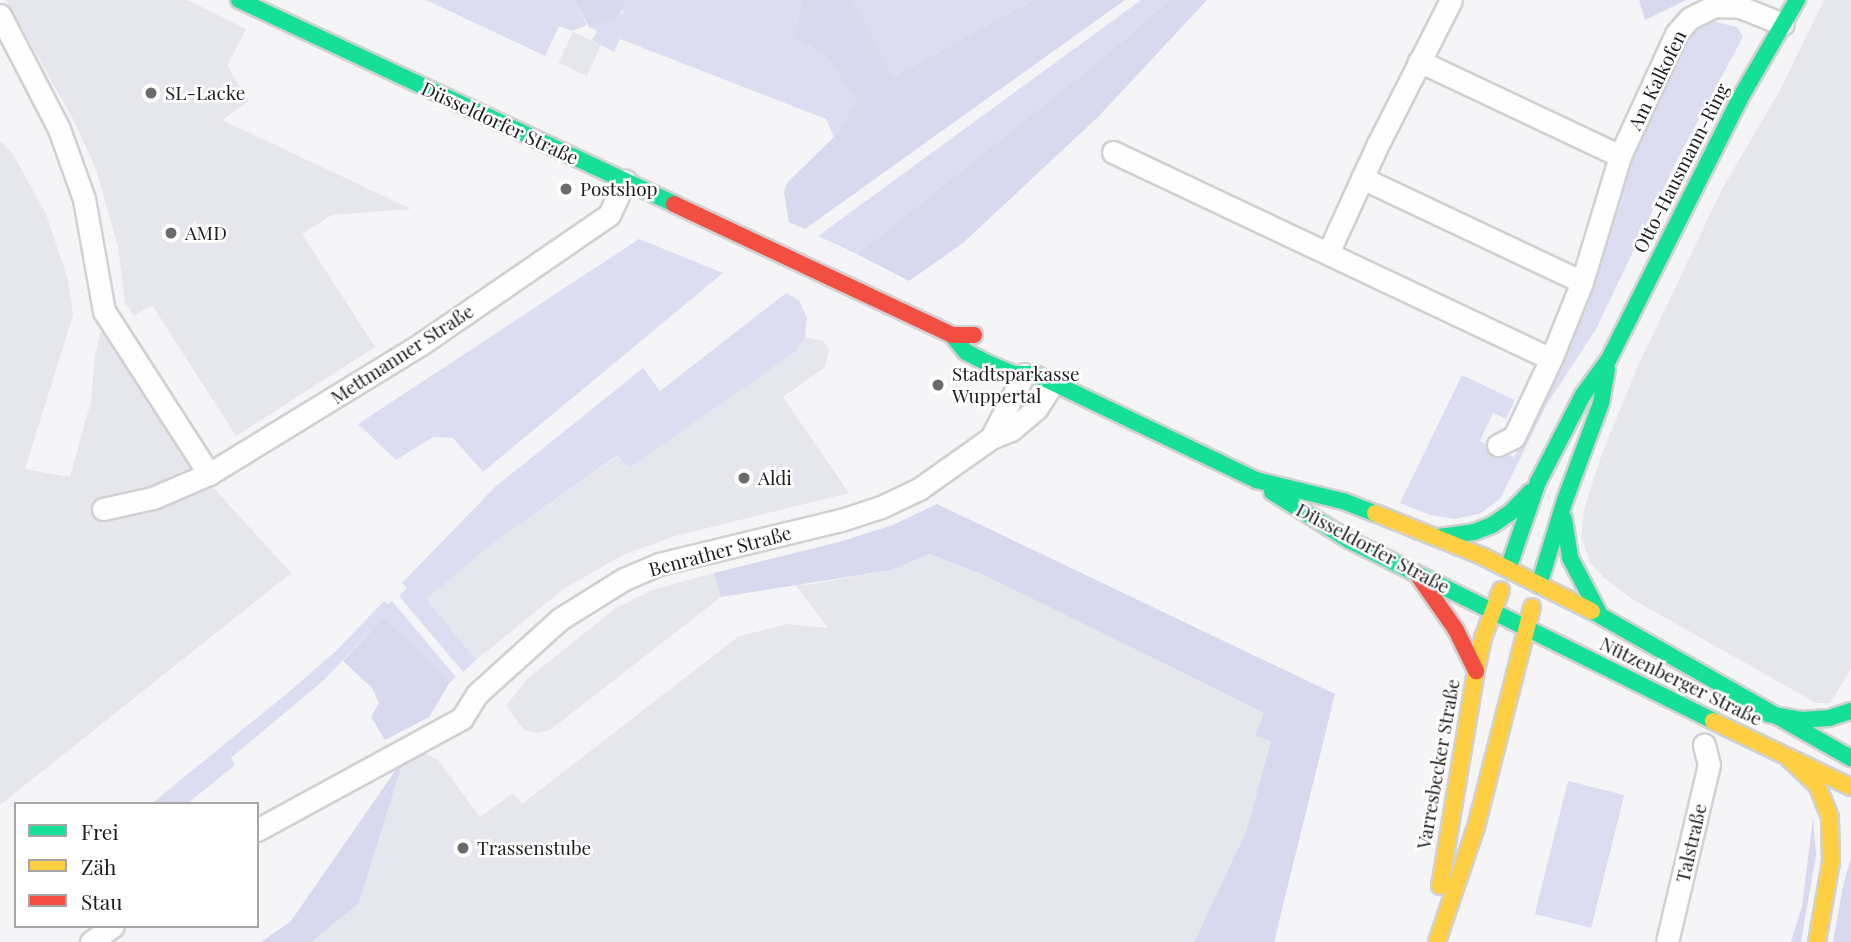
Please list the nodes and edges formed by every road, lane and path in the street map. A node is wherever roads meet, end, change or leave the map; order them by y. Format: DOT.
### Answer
graph roads {
  1 [pos="239,0"];
  2 [pos="1451,0"];
  3 [pos="1797,0"];
  4 [pos="0,15"];
  5 [pos="1783,24"];
  6 [pos="1419,61"];
  7 [pos="1113,152"];
  8 [pos="1620,156"];
  9 [pos="1363,178"];
  10 [pos="625,180"];
  11 [pos="1328,253"];
  12 [pos="1582,282"];
  13 [pos="952,335"];
  14 [pos="985,340"];
  15 [pos="1551,359"];
  16 [pos="1609,359"];
  17 [pos="1034,372"];
  18 [pos="990,438"];
  19 [pos="1498,445"];
  20 [pos="209,474"];
  21 [pos="1256,480"];
  22 [pos="1538,482"];
  23 [pos="1565,500"];
  24 [pos="103,509"];
  25 [pos="1439,537"];
  26 [pos="1508,569"];
  27 [pos="1417,574"];
  28 [pos="1539,585"];
  29 [pos="1493,611"];
  30 [pos="1600,615"];
  31 [pos="1525,628"];
  32 [pos="1476,671"];
  33 [pos="1851,710"];
  34 [pos="1768,714"];
  35 [pos="1704,744"];
  36 [pos="1851,758"];
  37 [pos="1789,759"];
  38 [pos="1851,787"];
  39 [pos="1847,821"];
  40 [pos="259,829"];
  41 [pos="1832,862"];
  42 [pos="110,928"];
  43 [pos="1438,935"];
  44 [pos="91,942"];
  45 [pos="1667,942"];
  46 [pos="1817,942"];
  1 -- 10 [label="main road, Düsseldorfer Straße"];
  2 -- 6 [label="street"];
  3 -- 5 [label="main road, Otto-Hausmann-Ring"];
  4 -- 20 [label="street"];
  5 -- 8 [label="street, Am Kalkofen"];
  5 -- 16 [label="main road, Otto-Hausmann-Ring"];
  6 -- 8 [label="street"];
  6 -- 9 [label="street"];
  7 -- 11 [label="street"];
  8 -- 12 [label="street, Am Kalkofen"];
  9 -- 11 [label="street"];
  9 -- 12 [label="street"];
  10 -- 13 [label="main road, Düsseldorfer Straße"];
  10 -- 20 [label="street, Mettmanner Straße"];
  11 -- 15 [label="street"];
  12 -- 15 [label="street, Am Kalkofen"];
  13 -- 14 [label="main road, Düsseldorfer Straße"];
  13 -- 17 [label="main road, Düsseldorfer Straße"];
  15 -- 19 [label="street, Am Kalkofen"];
  16 -- 22 [label="main road, Otto-Hausmann-Ring"];
  16 -- 23 [label="main road, Otto-Hausmann-Ring"];
  17 -- 18 [label="street, Benrather Straße"];
  17 -- 18 [label="street, Benrather Straße"];
  17 -- 21 [label="main road, Düsseldorfer Straße"];
  18 -- 40 [label="street, Benrather Straße"];
  20 -- 24 [label="street, Mettmanner Straße"];
  21 -- 25 [label="main road, Düsseldorfer Straße"];
  21 -- 27 [label="main road, Düsseldorfer Straße"];
  22 -- 25 [label="main road"];
  22 -- 26 [label="main road, Otto-Hausmann-Ring"];
  23 -- 28 [label="main road, Otto-Hausmann-Ring"];
  23 -- 30 [label="main road"];
  25 -- 26 [label="main road, Düsseldorfer Straße"];
  26 -- 28 [label="main road, Nützenberger Straße"];
  26 -- 29 [label="main road, Varresbecker Straße"];
  27 -- 29 [label="main road, Düsseldorfer Straße"];
  27 -- 32 [label="main road"];
  28 -- 30 [label="main road, Nützenberger Straße"];
  28 -- 31 [label="main road, Otto-Hausmann-Ring"];
  29 -- 31 [label="main road, Nützenberger Straße"];
  29 -- 32 [label="main road, Varresbecker Straße"];
  30 -- 34 [label="main road, Nützenberger Straße"];
  31 -- 37 [label="main road, Nützenberger Straße"];
  31 -- 43 [label="main road, Varresbecker Straße"];
  32 -- 43 [label="main road, Varresbecker Straße"];
  33 -- 34 [label="main road"];
  34 -- 36 [label="main road, Nützenberger Straße"];
  35 -- 45 [label="street, Talstraße"];
  37 -- 38 [label="main road, Nützenberger Straße"];
  37 -- 41 [label="main road"];
  39 -- 41 [label="main road"];
  41 -- 46 [label="main road"];
  42 -- 44 [label="street"];
}
